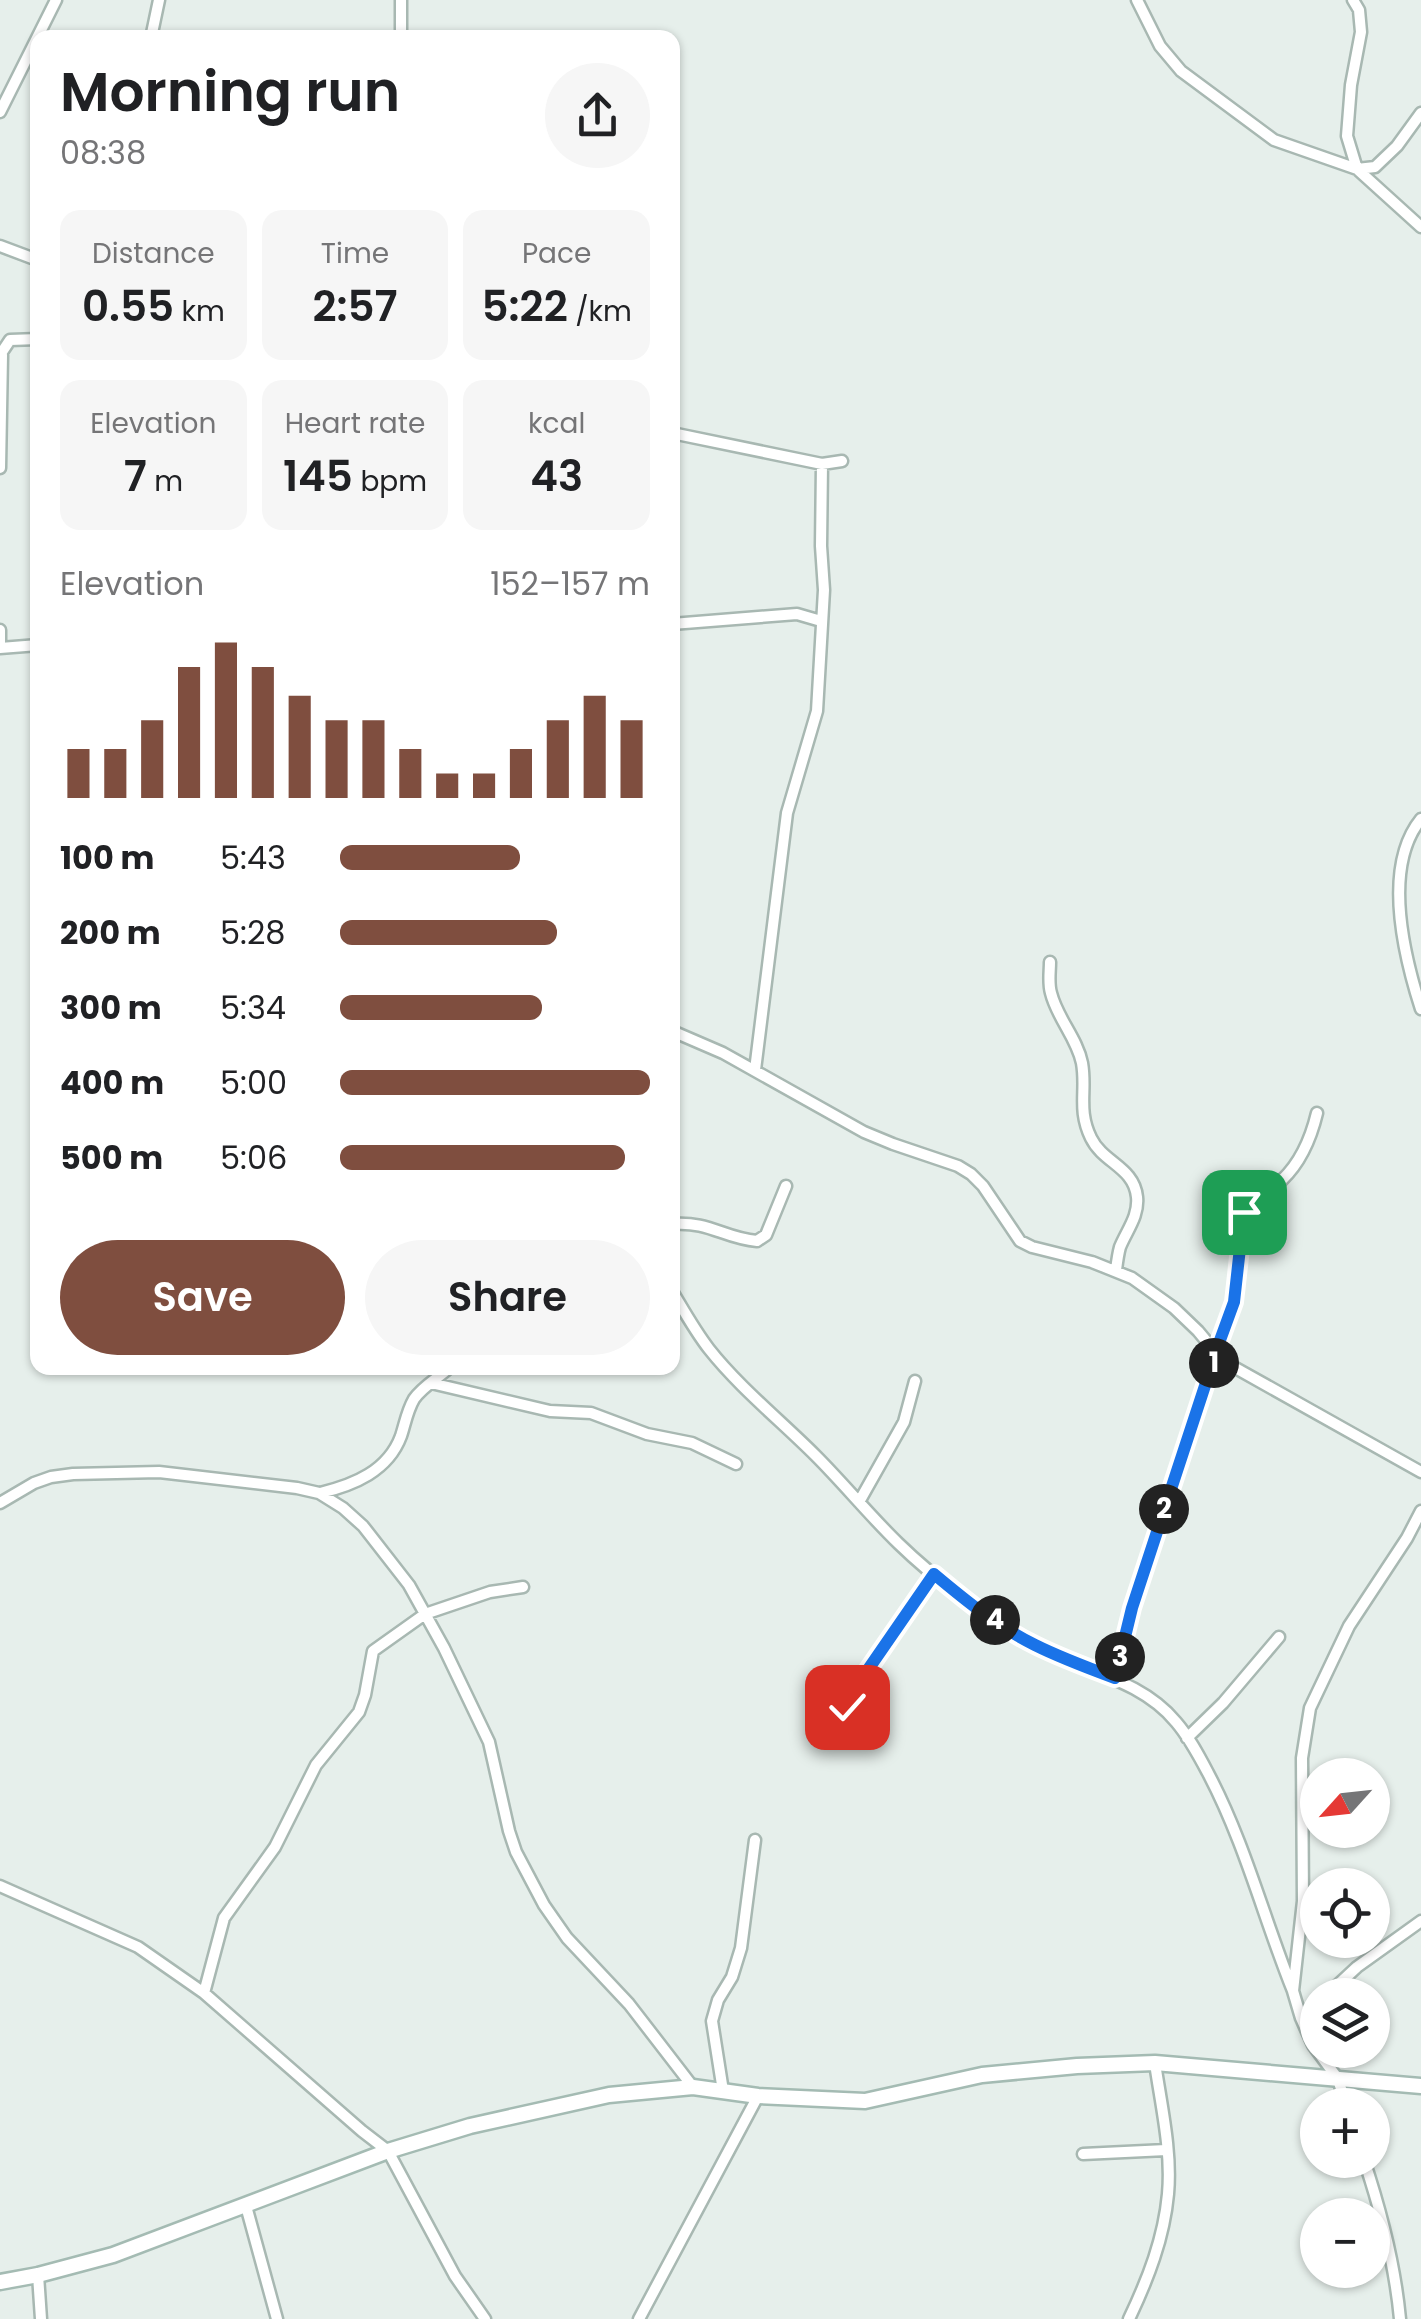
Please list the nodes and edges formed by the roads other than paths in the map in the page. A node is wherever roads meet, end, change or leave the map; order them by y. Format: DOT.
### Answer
graph roads {
  1 [pos="56,0"];
  2 [pos="159,0"];
  3 [pos="401,0"];
  4 [pos="1137,0"];
  5 [pos="1353,0"];
  6 [pos="41,30"];
  7 [pos="153,30"];
  8 [pos="401,30"];
  9 [pos="30,52"];
  10 [pos="0,112"];
  11 [pos="1421,113"];
  12 [pos="1357,169"];
  13 [pos="1421,227"];
  14 [pos="0,246"];
  15 [pos="30,255"];
  16 [pos="30,339"];
  17 [pos="1,355"];
  18 [pos="680,436"];
  19 [pos="842,461"];
  20 [pos="822,464"];
  21 [pos="0,468"];
  22 [pos="820,622"];
  23 [pos="680,623"];
  24 [pos="0,630"];
  25 [pos="30,646"];
  26 [pos="0,648"];
  27 [pos="1421,820"];
  28 [pos="1050,962"];
  29 [pos="1421,970"];
  30 [pos="1413,984"];
  31 [pos="1421,1009"];
  32 [pos="680,1034"];
  33 [pos="755,1070"];
  34 [pos="1317,1113"];
  35 [pos="786,1186"];
  36 [pos="680,1224"];
  37 [pos="1116,1270"];
  38 [pos="680,1306"];
  39 [pos="1216,1354"];
  40 [pos="440,1375"];
  41 [pos="915,1381"];
  42 [pos="430,1383"];
  43 [pos="736,1464"];
  44 [pos="1421,1472"];
  45 [pos="319,1493"];
  46 [pos="860,1502"];
  47 [pos="0,1503"];
  48 [pos="1421,1511"];
  49 [pos="934,1574"];
  50 [pos="523,1587"];
  51 [pos="425,1614"];
  52 [pos="1280,1638"];
  53 [pos="1115,1678"];
  54 [pos="847,1707"];
  55 [pos="1187,1738"];
  56 [pos="754,1840"];
  57 [pos="0,1886"];
  58 [pos="1421,1921"];
  59 [pos="1345,1978"];
  60 [pos="1293,1992"];
  61 [pos="204,1993"];
  62 [pos="1300,2015"];
  63 [pos="1155,2063"];
  64 [pos="1330,2068"];
  65 [pos="1338,2080"];
  66 [pos="1421,2086"];
  67 [pos="693,2087"];
  68 [pos="1341,2088"];
  69 [pos="723,2091"];
  70 [pos="758,2096"];
  71 [pos="1166,2150"];
  72 [pos="388,2151"];
  73 [pos="1083,2154"];
  74 [pos="1370,2178"];
  75 [pos="246,2206"];
  76 [pos="38,2275"];
  77 [pos="0,2282"];
  78 [pos="41,2319"];
  79 [pos="278,2319"];
  80 [pos="485,2319"];
  81 [pos="639,2319"];
  82 [pos="1129,2319"];
  83 [pos="1400,2319"];
  1 -- 6 [label="street"];
  2 -- 7 [label="street"];
  3 -- 8 [label="street"];
  4 -- 12 [label="street"];
  5 -- 12 [label="street"];
  9 -- 10 [label="street"];
  11 -- 12 [label="street"];
  12 -- 13 [label="street"];
  14 -- 15 [label="street"];
  16 -- 17 [label="street"];
  17 -- 21 [label="street"];
  18 -- 20 [label="street"];
  19 -- 20 [label="street"];
  20 -- 22 [label="street"];
  22 -- 23 [label="street"];
  22 -- 33 [label="street"];
  24 -- 26 [label="street"];
  25 -- 26 [label="street"];
  27 -- 30 [label="street"];
  28 -- 37 [label="street"];
  29 -- 30 [label="street"];
  30 -- 31 [label="street"];
  32 -- 33 [label="street"];
  33 -- 37 [label="street"];
  34 -- 39 [label="street"];
  35 -- 36 [label="street"];
  37 -- 39 [label="street"];
  38 -- 46 [label="street"];
  39 -- 44 [label="street"];
  39 -- 53 [label="street"];
  40 -- 42 [label="street"];
  41 -- 46 [label="street"];
  42 -- 43 [label="street"];
  42 -- 45 [label="street"];
  45 -- 47 [label="street"];
  45 -- 51 [label="street"];
  46 -- 49 [label="street"];
  48 -- 60 [label="street"];
  49 -- 53 [label="street"];
  49 -- 54 [label="street"];
  50 -- 51 [label="street"];
  51 -- 61 [label="street"];
  51 -- 67 [label="street"];
  52 -- 55 [label="street"];
  53 -- 55 [label="street"];
  55 -- 60 [label="street"];
  56 -- 69 [label="street"];
  57 -- 61 [label="street"];
  58 -- 59 [label="street"];
  60 -- 62 [label="street"];
  61 -- 72 [label="street"];
  63 -- 65 [label="main road"];
  63 -- 70 [label="main road"];
  63 -- 71 [label="street"];
  64 -- 65 [label="street"];
  65 -- 66 [label="main road"];
  65 -- 68 [label="street"];
  67 -- 69 [label="main road"];
  67 -- 72 [label="main road"];
  69 -- 70 [label="main road"];
  70 -- 81 [label="street"];
  71 -- 73 [label="street"];
  71 -- 82 [label="street"];
  72 -- 75 [label="main road"];
  72 -- 80 [label="street"];
  74 -- 83 [label="street"];
  75 -- 76 [label="main road"];
  75 -- 79 [label="street"];
  76 -- 77 [label="main road"];
  76 -- 78 [label="street"];
}
